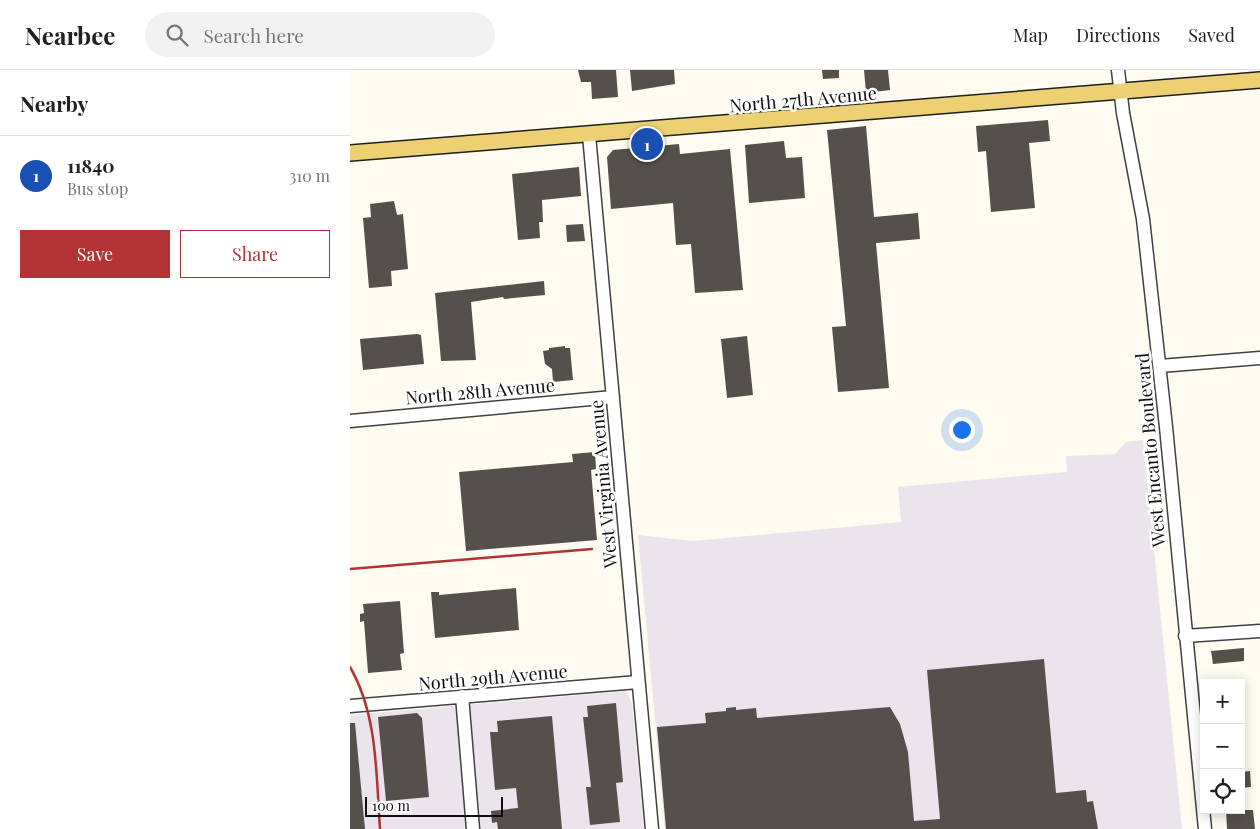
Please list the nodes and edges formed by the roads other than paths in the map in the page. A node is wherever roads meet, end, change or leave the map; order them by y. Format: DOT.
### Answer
graph roads {
  1 [pos="1118,70"];
  2 [pos="1260,80"];
  3 [pos="1120,91"];
  4 [pos="589,135"];
  5 [pos="350,154"];
  6 [pos="1260,358"];
  7 [pos="1160,366"];
  8 [pos="613,397"];
  9 [pos="350,421"];
  10 [pos="1260,631"];
  11 [pos="1186,636"];
  12 [pos="638,682"];
  13 [pos="462,696"];
  14 [pos="350,706"];
  15 [pos="473,829"];
  16 [pos="652,829"];
  17 [pos="1205,829"];
  1 -- 3 [label="street, West Encanto Boulevard"];
  2 -- 3 [label="main road, North 27th Avenue"];
  3 -- 4 [label="main road, North 27th Avenue"];
  3 -- 7 [label="street, West Encanto Boulevard"];
  4 -- 5 [label="main road, North 27th Avenue"];
  4 -- 8 [label="street, West Virginia Avenue"];
  6 -- 7 [label="street"];
  7 -- 11 [label="street, West Encanto Boulevard"];
  8 -- 9 [label="street, North 28th Avenue"];
  8 -- 12 [label="street, West Virginia Avenue"];
  10 -- 11 [label="street"];
  11 -- 17 [label="street, West Encanto Boulevard"];
  12 -- 13 [label="street, North 29th Avenue"];
  12 -- 16 [label="street, West Virginia Avenue"];
  13 -- 14 [label="street, North 29th Avenue"];
  13 -- 15 [label="street"];
}
